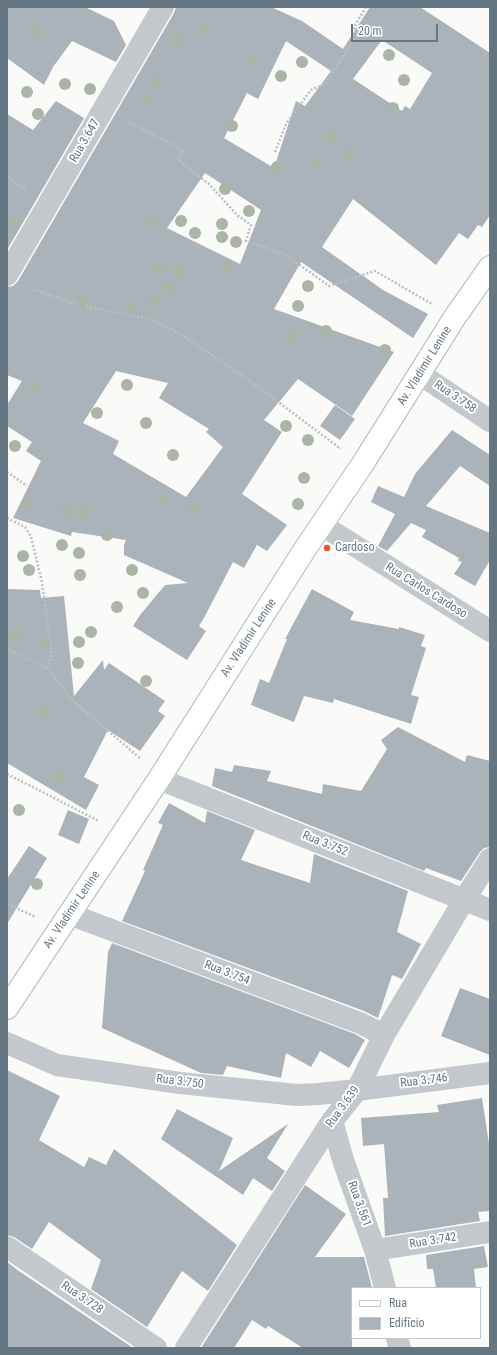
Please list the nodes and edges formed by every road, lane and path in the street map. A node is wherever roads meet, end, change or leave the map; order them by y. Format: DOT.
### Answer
graph roads {
  1 [pos="163,7"];
  2 [pos="366,7"];
  3 [pos="104,109"];
  4 [pos="275,152"];
  5 [pos="490,268"];
  6 [pos="7,275"];
  7 [pos="27,288"];
  8 [pos="455,317"];
  9 [pos="420,374"];
  10 [pos="490,421"];
  11 [pos="362,465"];
  12 [pos="7,472"];
  13 [pos="28,486"];
  14 [pos="7,518"];
  15 [pos="322,525"];
  16 [pos="490,631"];
  17 [pos="7,649"];
  18 [pos="47,668"];
  19 [pos="7,774"];
  20 [pos="160,777"];
  21 [pos="123,834"];
  22 [pos="490,859"];
  23 [pos="464,900"];
  24 [pos="7,904"];
  25 [pos="490,910"];
  26 [pos="65,921"];
  27 [pos="7,1008"];
  28 [pos="384,1035"];
  29 [pos="7,1043"];
  30 [pos="490,1073"];
  31 [pos="357,1090"];
  32 [pos="332,1121"];
  33 [pos="490,1232"];
  34 [pos="7,1247"];
  35 [pos="375,1250"];
  36 [pos="385,1287"];
  37 [pos="156,1348"];
  38 [pos="186,1348"];
  1 -- 3 [label="street, Rua 3.647"];
  2 -- 4 [label="path"];
  3 -- 6 [label="street, Rua 3.647"];
  3 -- 8 [label="path"];
  5 -- 8 [label="main road, Av. Vladimir Lenine"];
  7 -- 11 [label="path"];
  8 -- 9 [label="main road, Av. Vladimir Lenine"];
  9 -- 10 [label="street, Rua 3.758"];
  9 -- 11 [label="main road, Av. Vladimir Lenine"];
  11 -- 15 [label="main road, Av. Vladimir Lenine"];
  12 -- 13 [label="path"];
  14 -- 18 [label="path"];
  15 -- 16 [label="street, Rua Carlos Cardoso"];
  15 -- 20 [label="main road, Av. Vladimir Lenine"];
  17 -- 18 [label="path"];
  18 -- 20 [label="path"];
  19 -- 21 [label="path"];
  20 -- 21 [label="main road, Av. Vladimir Lenine"];
  20 -- 23 [label="street, Rua 3.752"];
  21 -- 26 [label="main road, Av. Vladimir Lenine"];
  22 -- 23 [label="street, Rua 3.639"];
  23 -- 25 [label="street, Rua 3.752"];
  23 -- 28 [label="street, Rua 3.639"];
  24 -- 26 [label="path"];
  26 -- 27 [label="main road, Av. Vladimir Lenine"];
  26 -- 28 [label="street, Rua 3.754"];
  28 -- 31 [label="street, Rua 3.639"];
  29 -- 31 [label="street, Rua 3.750"];
  30 -- 31 [label="street, Rua 3.746"];
  31 -- 32 [label="street, Rua 3.639"];
  32 -- 35 [label="street, Rua 3.561"];
  32 -- 38 [label="street, Rua 3.639"];
  33 -- 35 [label="street, Rua 3.742"];
  34 -- 37 [label="street, Rua 3.728"];
  35 -- 36 [label="street, Rua 3.561"];
}
